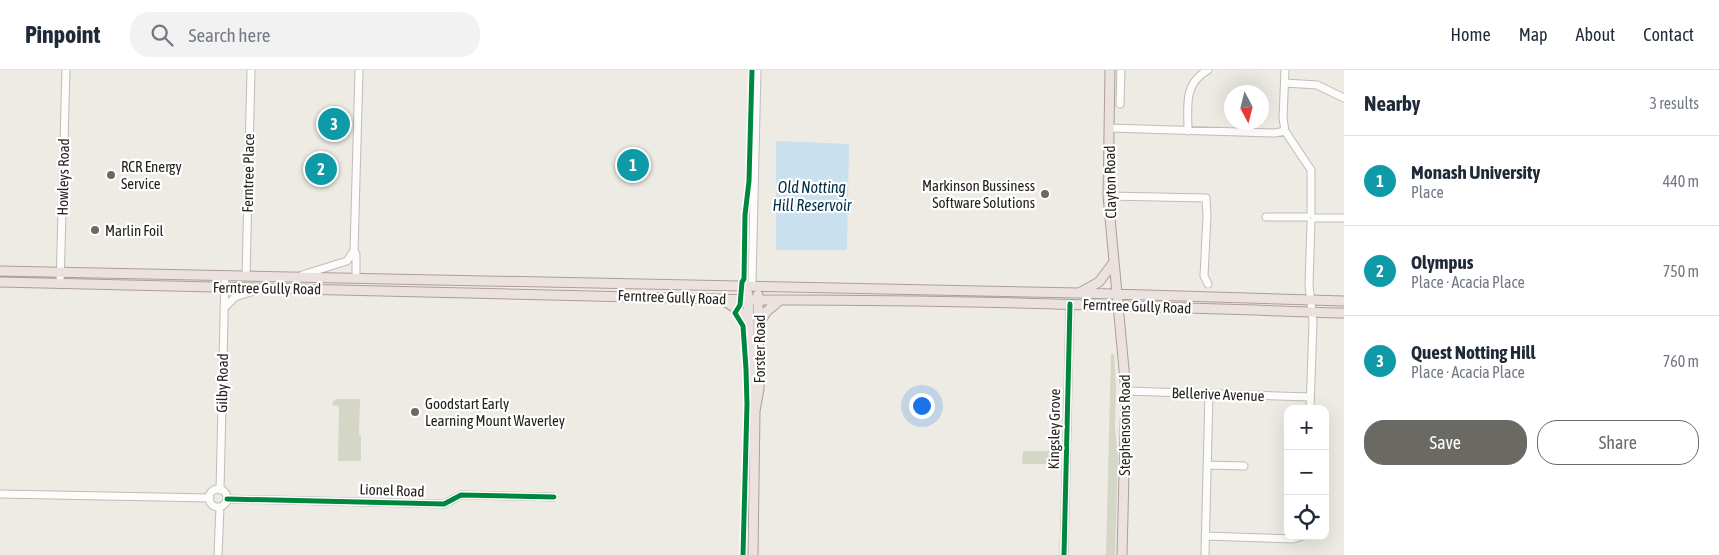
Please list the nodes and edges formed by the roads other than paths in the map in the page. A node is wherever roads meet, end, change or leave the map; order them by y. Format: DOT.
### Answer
graph roads {
  1 [pos="66,70"];
  2 [pos="251,70"];
  3 [pos="360,70"];
  4 [pos="757,70"];
  5 [pos="1110,70"];
  6 [pos="1121,70"];
  7 [pos="1208,70"];
  8 [pos="1285,70"];
  9 [pos="1285,83"];
  10 [pos="1344,98"];
  11 [pos="1120,104"];
  12 [pos="1109,128"];
  13 [pos="1188,131"];
  14 [pos="1285,131"];
  15 [pos="1108,196"];
  16 [pos="1266,217"];
  17 [pos="1311,218"];
  18 [pos="1344,218"];
  19 [pos="354,251"];
  20 [pos="1114,262"];
  21 [pos="0,271"];
  22 [pos="60,272"];
  23 [pos="225,275"];
  24 [pos="246,276"];
  25 [pos="295,276"];
  26 [pos="356,278"];
  27 [pos="0,282"];
  28 [pos="538,282"];
  29 [pos="60,284"];
  30 [pos="1208,284"];
  31 [pos="753,285"];
  32 [pos="224,287"];
  33 [pos="272,288"];
  34 [pos="858,289"];
  35 [pos="1014,292"];
  36 [pos="1079,293"];
  37 [pos="539,294"];
  38 [pos="1118,294"];
  39 [pos="720,298"];
  40 [pos="748,299"];
  41 [pos="758,300"];
  42 [pos="780,300"];
  43 [pos="858,300"];
  44 [pos="1310,300"];
  45 [pos="1344,301"];
  46 [pos="1014,303"];
  47 [pos="1070,304"];
  48 [pos="1119,305"];
  49 [pos="224,308"];
  50 [pos="1312,312"];
  51 [pos="1344,313"];
  52 [pos="749,320"];
  53 [pos="759,324"];
  54 [pos="1126,391"];
  55 [pos="1208,394"];
  56 [pos="1310,397"];
  57 [pos="1310,405"];
  58 [pos="755,411"];
  59 [pos="1207,465"];
  60 [pos="1244,466"];
  61 [pos="220,490"];
  62 [pos="0,494"];
  63 [pos="554,497"];
  64 [pos="210,498"];
  65 [pos="227,499"];
  66 [pos="220,507"];
  67 [pos="1205,536"];
  68 [pos="1284,539"];
  69 [pos="218,555"];
  70 [pos="753,555"];
  71 [pos="1064,555"];
  72 [pos="1122,555"];
  73 [pos="1205,555"];
  1 -- 22 [label="street, Howleys Road"];
  2 -- 24 [label="street, Ferntree Place"];
  3 -- 19 [label="street"];
  4 -- 31 [label="street"];
  5 -- 12 [label="main road, Clayton Road"];
  6 -- 11 [label="street"];
  7 -- 13 [label="street"];
  8 -- 9 [label="street"];
  9 -- 10 [label="street"];
  9 -- 14 [label="street"];
  12 -- 13 [label="street"];
  12 -- 15 [label="main road, Clayton Road"];
  13 -- 14 [label="street"];
  14 -- 17 [label="street"];
  15 -- 20 [label="main road, Clayton Road"];
  15 -- 30 [label="street"];
  16 -- 17 [label="street"];
  17 -- 18 [label="street"];
  17 -- 44 [label="street"];
  19 -- 25 [label="street"];
  19 -- 26 [label="street"];
  20 -- 36 [label="main road"];
  20 -- 38 [label="main road, Clayton Road"];
  21 -- 22 [label="main road, Ferntree Gully Road"];
  22 -- 23 [label="main road, Ferntree Gully Road"];
  22 -- 29 [label="street, Howleys Road"];
  23 -- 24 [label="main road, Ferntree Gully Road"];
  23 -- 32 [label="street, Gilby Road"];
  24 -- 25 [label="main road, Ferntree Gully Road"];
  25 -- 26 [label="main road, Ferntree Gully Road"];
  26 -- 28 [label="main road, Ferntree Gully Road"];
  27 -- 29 [label="main road, Ferntree Gully Road"];
  28 -- 31 [label="main road, Ferntree Gully Road"];
  28 -- 37 [label="main road"];
  29 -- 32 [label="main road, Ferntree Gully Road"];
  31 -- 34 [label="main road, Ferntree Gully Road"];
  31 -- 40 [label="main road, Forster Road"];
  31 -- 41 [label="main road, Forster Road"];
  32 -- 33 [label="main road, Ferntree Gully Road"];
  32 -- 49 [label="street, Gilby Road"];
  33 -- 37 [label="main road, Ferntree Gully Road"];
  33 -- 49 [label="street"];
  34 -- 35 [label="main road, Ferntree Gully Road"];
  34 -- 43 [label="main road"];
  35 -- 36 [label="main road, Ferntree Gully Road"];
  35 -- 46 [label="main road"];
  36 -- 38 [label="main road, Ferntree Gully Road"];
  37 -- 39 [label="main road, Ferntree Gully Road"];
  38 -- 44 [label="main road, Ferntree Gully Road"];
  38 -- 48 [label="main road, Stephensons Road"];
  39 -- 40 [label="main road, Ferntree Gully Road"];
  39 -- 52 [label="main road"];
  40 -- 41 [label="main road, Ferntree Gully Road"];
  40 -- 52 [label="main road, Forster Road"];
  41 -- 42 [label="main road, Ferntree Gully Road"];
  41 -- 53 [label="main road, Forster Road"];
  42 -- 43 [label="main road, Ferntree Gully Road"];
  42 -- 53 [label="main road"];
  43 -- 46 [label="main road, Ferntree Gully Road"];
  44 -- 45 [label="main road, Ferntree Gully Road"];
  44 -- 50 [label="street"];
  46 -- 47 [label="main road, Ferntree Gully Road"];
  47 -- 48 [label="main road, Ferntree Gully Road"];
  47 -- 71 [label="street, Kingsley Grove"];
  48 -- 50 [label="main road, Ferntree Gully Road"];
  48 -- 54 [label="main road, Stephensons Road"];
  49 -- 61 [label="street, Gilby Road"];
  50 -- 51 [label="main road, Ferntree Gully Road"];
  50 -- 56 [label="street"];
  52 -- 58 [label="main road, Forster Road"];
  53 -- 58 [label="main road, Forster Road"];
  54 -- 55 [label="street, Bellerive Avenue"];
  54 -- 72 [label="main road, Stephensons Road"];
  55 -- 56 [label="street, Bellerive Avenue"];
  55 -- 59 [label="street"];
  56 -- 57 [label="street"];
  58 -- 70 [label="main road, Forster Road"];
  59 -- 60 [label="street"];
  59 -- 67 [label="street"];
  61 -- 64 [label="street"];
  61 -- 65 [label="street"];
  62 -- 64 [label="street"];
  63 -- 65 [label="street, Lionel Road"];
  64 -- 66 [label="street"];
  65 -- 66 [label="street"];
  66 -- 69 [label="street"];
  67 -- 68 [label="street"];
  67 -- 73 [label="street"];
}
